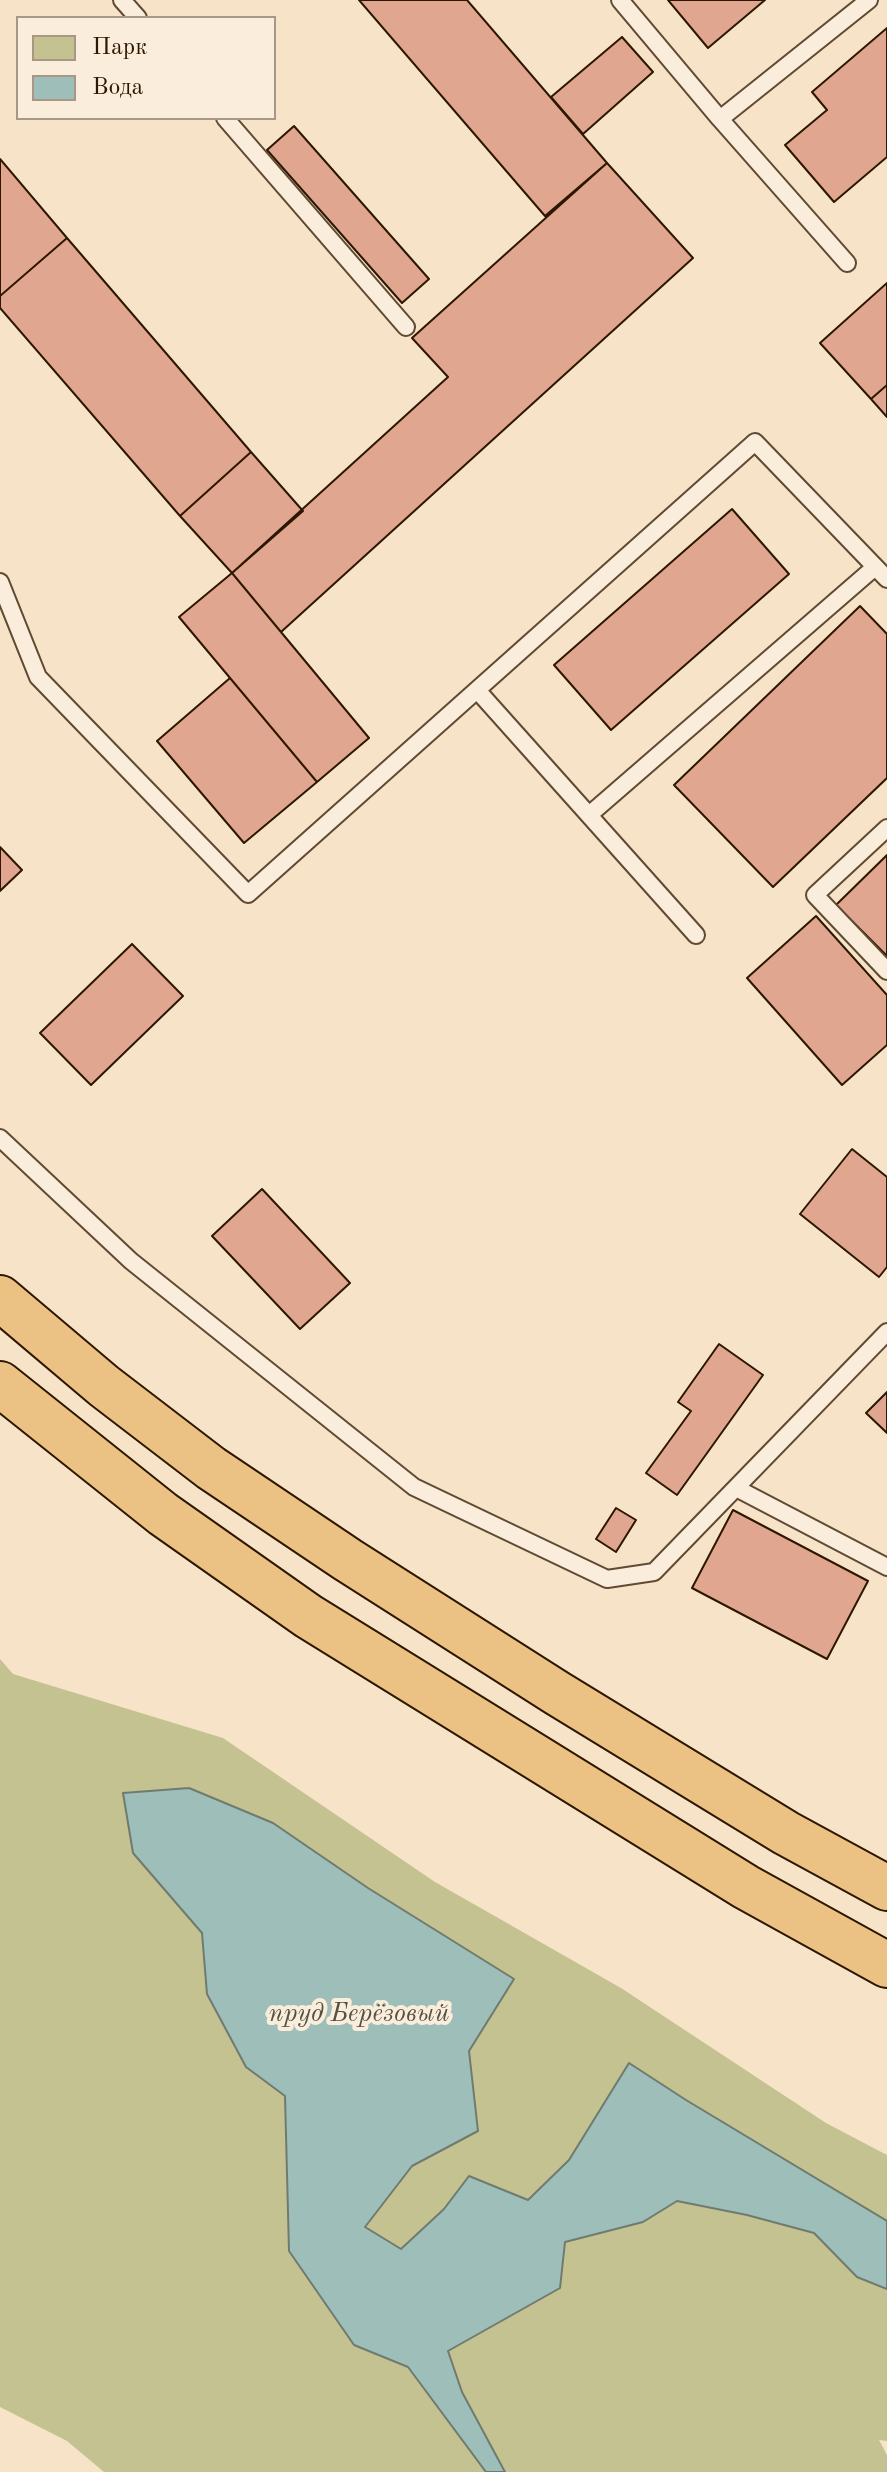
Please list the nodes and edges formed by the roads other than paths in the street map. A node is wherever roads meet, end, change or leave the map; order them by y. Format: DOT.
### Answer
graph roads {
  1 [pos="122,0"];
  2 [pos="620,0"];
  3 [pos="869,0"];
  4 [pos="136,16"];
  5 [pos="720,119"];
  6 [pos="227,120"];
  7 [pos="847,263"];
  8 [pos="406,327"];
  9 [pos="881,573"];
  10 [pos="0,582"];
  11 [pos="477,690"];
  12 [pos="589,815"];
  13 [pos="887,828"];
  14 [pos="696,935"];
  15 [pos="887,971"];
  16 [pos="0,1138"];
  17 [pos="0,1298"];
  18 [pos="887,1332"];
  19 [pos="0,1384"];
  20 [pos="736,1488"];
  21 [pos="887,1567"];
  22 [pos="887,1888"];
  23 [pos="887,1965"];
  1 -- 4 [label="lane"];
  2 -- 5 [label="lane"];
  3 -- 5 [label="lane"];
  5 -- 7 [label="lane"];
  6 -- 8 [label="lane"];
  9 -- 11 [label="lane"];
  9 -- 12 [label="lane"];
  10 -- 11 [label="lane"];
  11 -- 12 [label="lane"];
  12 -- 14 [label="lane"];
  13 -- 15 [label="lane"];
  16 -- 20 [label="lane"];
  17 -- 22 [label="highway"];
  18 -- 20 [label="lane"];
  19 -- 23 [label="highway"];
  20 -- 21 [label="lane"];
}
